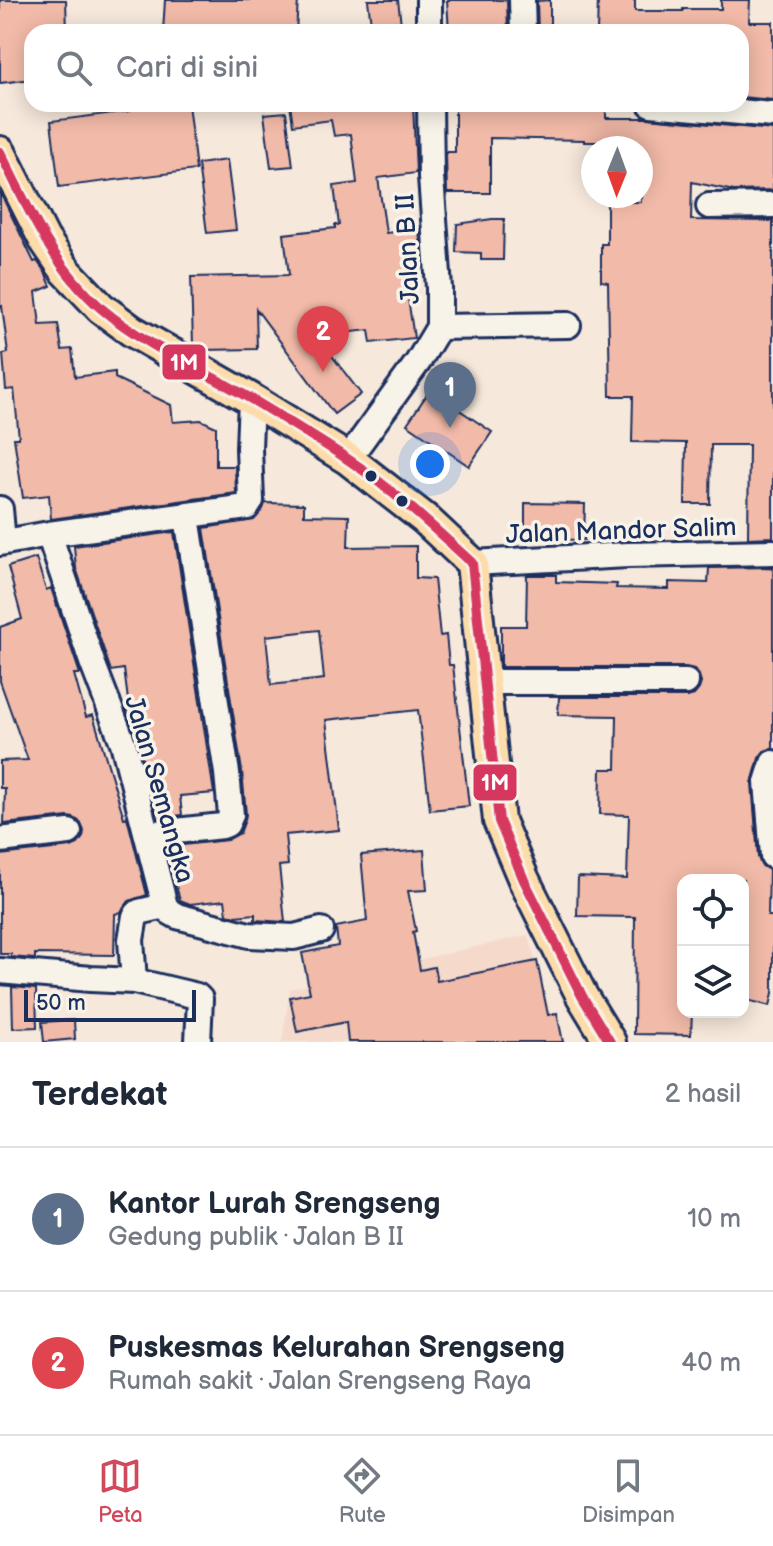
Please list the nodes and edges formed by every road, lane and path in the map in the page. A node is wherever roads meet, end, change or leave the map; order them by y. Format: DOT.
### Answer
graph roads {
  1 [pos="429,0"];
  2 [pos="522,0"];
  3 [pos="429,24"];
  4 [pos="523,24"];
  5 [pos="430,112"];
  6 [pos="740,112"];
  7 [pos="773,115"];
  8 [pos="0,152"];
  9 [pos="773,205"];
  10 [pos="709,206"];
  11 [pos="568,325"];
  12 [pos="439,327"];
  13 [pos="251,399"];
  14 [pos="348,459"];
  15 [pos="0,509"];
  16 [pos="187,517"];
  17 [pos="49,534"];
  18 [pos="2,543"];
  19 [pos="773,552"];
  20 [pos="472,563"];
  21 [pos="484,682"];
  22 [pos="686,682"];
  23 [pos="773,763"];
  24 [pos="69,832"];
  25 [pos="148,834"];
  26 [pos="0,840"];
  27 [pos="773,856"];
  28 [pos="165,906"];
  29 [pos="321,930"];
  30 [pos="0,971"];
  31 [pos="134,981"];
  32 [pos="198,1042"];
  33 [pos="610,1042"];
  1 -- 3 [label="street"];
  2 -- 4 [label="street"];
  5 -- 12 [label="street, Jalan B II"];
  6 -- 7 [label="street"];
  8 -- 13 [label="main road"];
  9 -- 10 [label="street"];
  11 -- 12 [label="street"];
  12 -- 14 [label="street, Jalan B II"];
  13 -- 14 [label="main road"];
  13 -- 16 [label="street"];
  14 -- 20 [label="main road"];
  15 -- 18 [label="street"];
  16 -- 17 [label="street"];
  16 -- 25 [label="street"];
  17 -- 18 [label="street"];
  17 -- 25 [label="street, Jalan Semangka"];
  19 -- 20 [label="street, Jalan Mandor Salim"];
  20 -- 21 [label="main road"];
  21 -- 22 [label="street"];
  21 -- 33 [label="main road"];
  23 -- 27 [label="street"];
  24 -- 26 [label="street"];
  25 -- 28 [label="street, Jalan Semangka"];
  28 -- 29 [label="street, Jalan Semangka"];
  28 -- 31 [label="street"];
  30 -- 31 [label="street"];
  31 -- 32 [label="street"];
}
